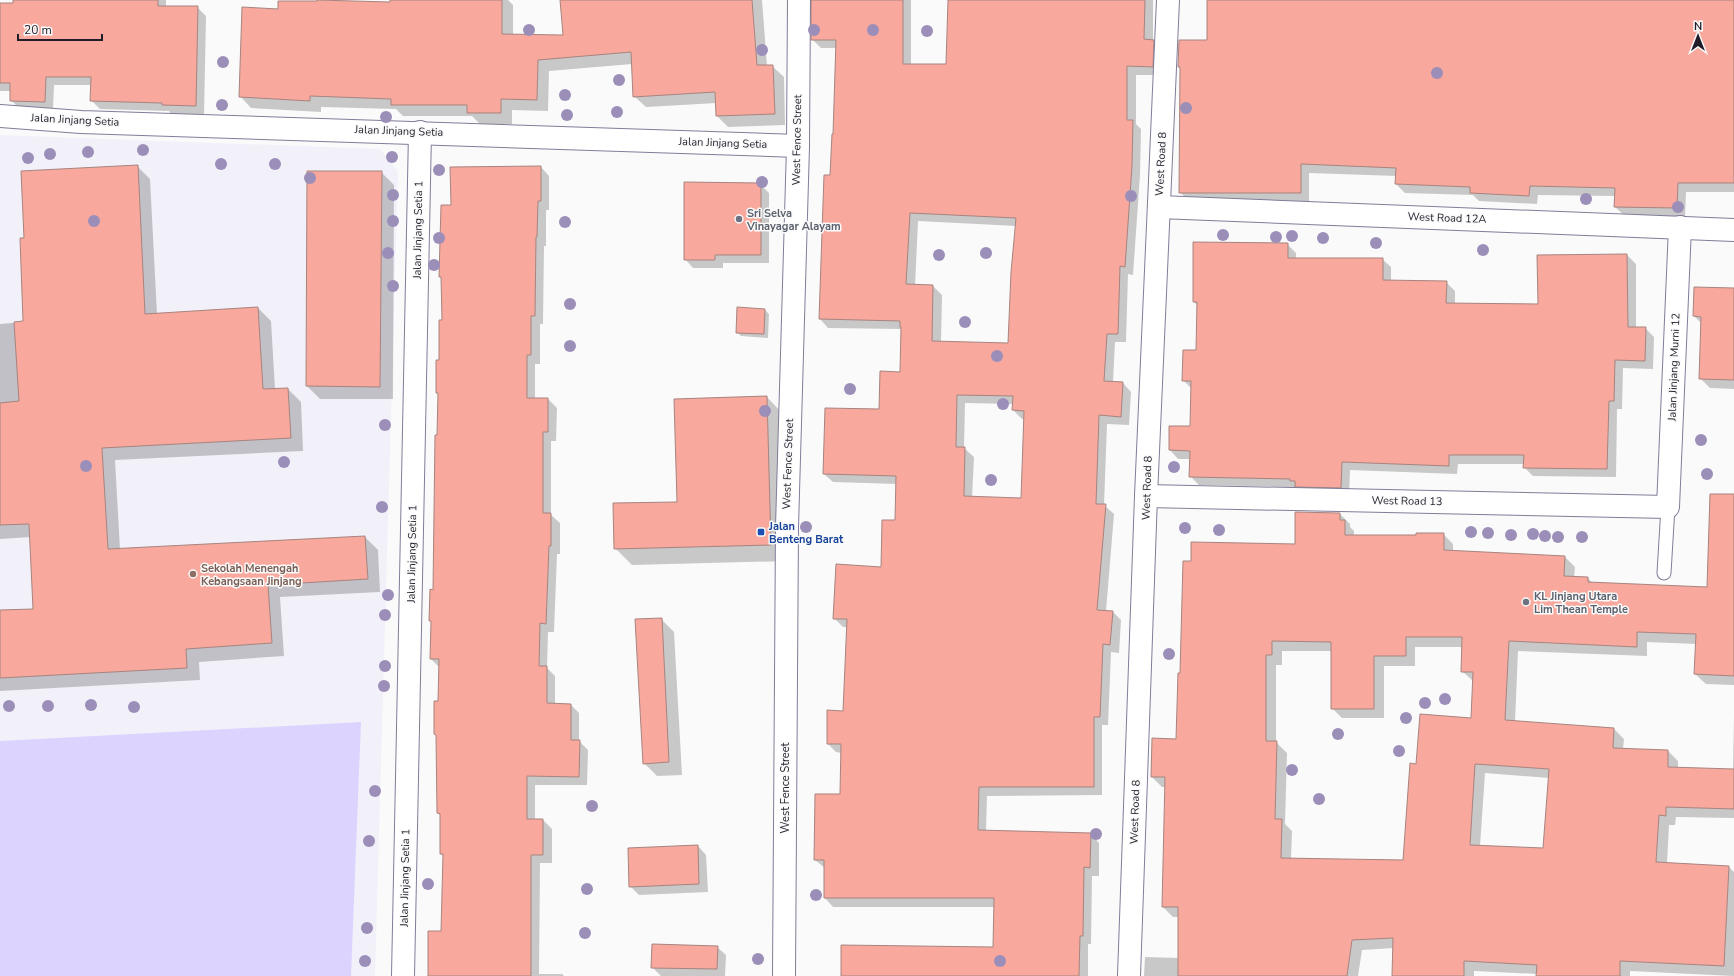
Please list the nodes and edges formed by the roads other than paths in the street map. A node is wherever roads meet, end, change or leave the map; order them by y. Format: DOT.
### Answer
graph roads {
  1 [pos="800,0"];
  2 [pos="1168,0"];
  3 [pos="0,116"];
  4 [pos="420,132"];
  5 [pos="798,146"];
  6 [pos="1159,207"];
  7 [pos="1680,227"];
  8 [pos="1734,230"];
  9 [pos="1146,496"];
  10 [pos="1668,507"];
  11 [pos="1664,573"];
  12 [pos="404,976"];
  13 [pos="784,976"];
  14 [pos="1129,976"];
  1 -- 5 [label="street, West Fence Street"];
  2 -- 6 [label="street, West Road 8"];
  3 -- 4 [label="street, Jalan Jinjang Setia"];
  4 -- 5 [label="street, Jalan Jinjang Setia"];
  4 -- 12 [label="street, Jalan Jinjang Setia 1"];
  5 -- 13 [label="street, West Fence Street"];
  6 -- 7 [label="street, West Road 12A"];
  6 -- 9 [label="street, West Road 8"];
  7 -- 8 [label="street, West Road 12A"];
  7 -- 10 [label="street, Jalan Jinjang Murni 12"];
  9 -- 10 [label="street, West Road 13"];
  9 -- 14 [label="street, West Road 8"];
  10 -- 11 [label="lane"];
}
